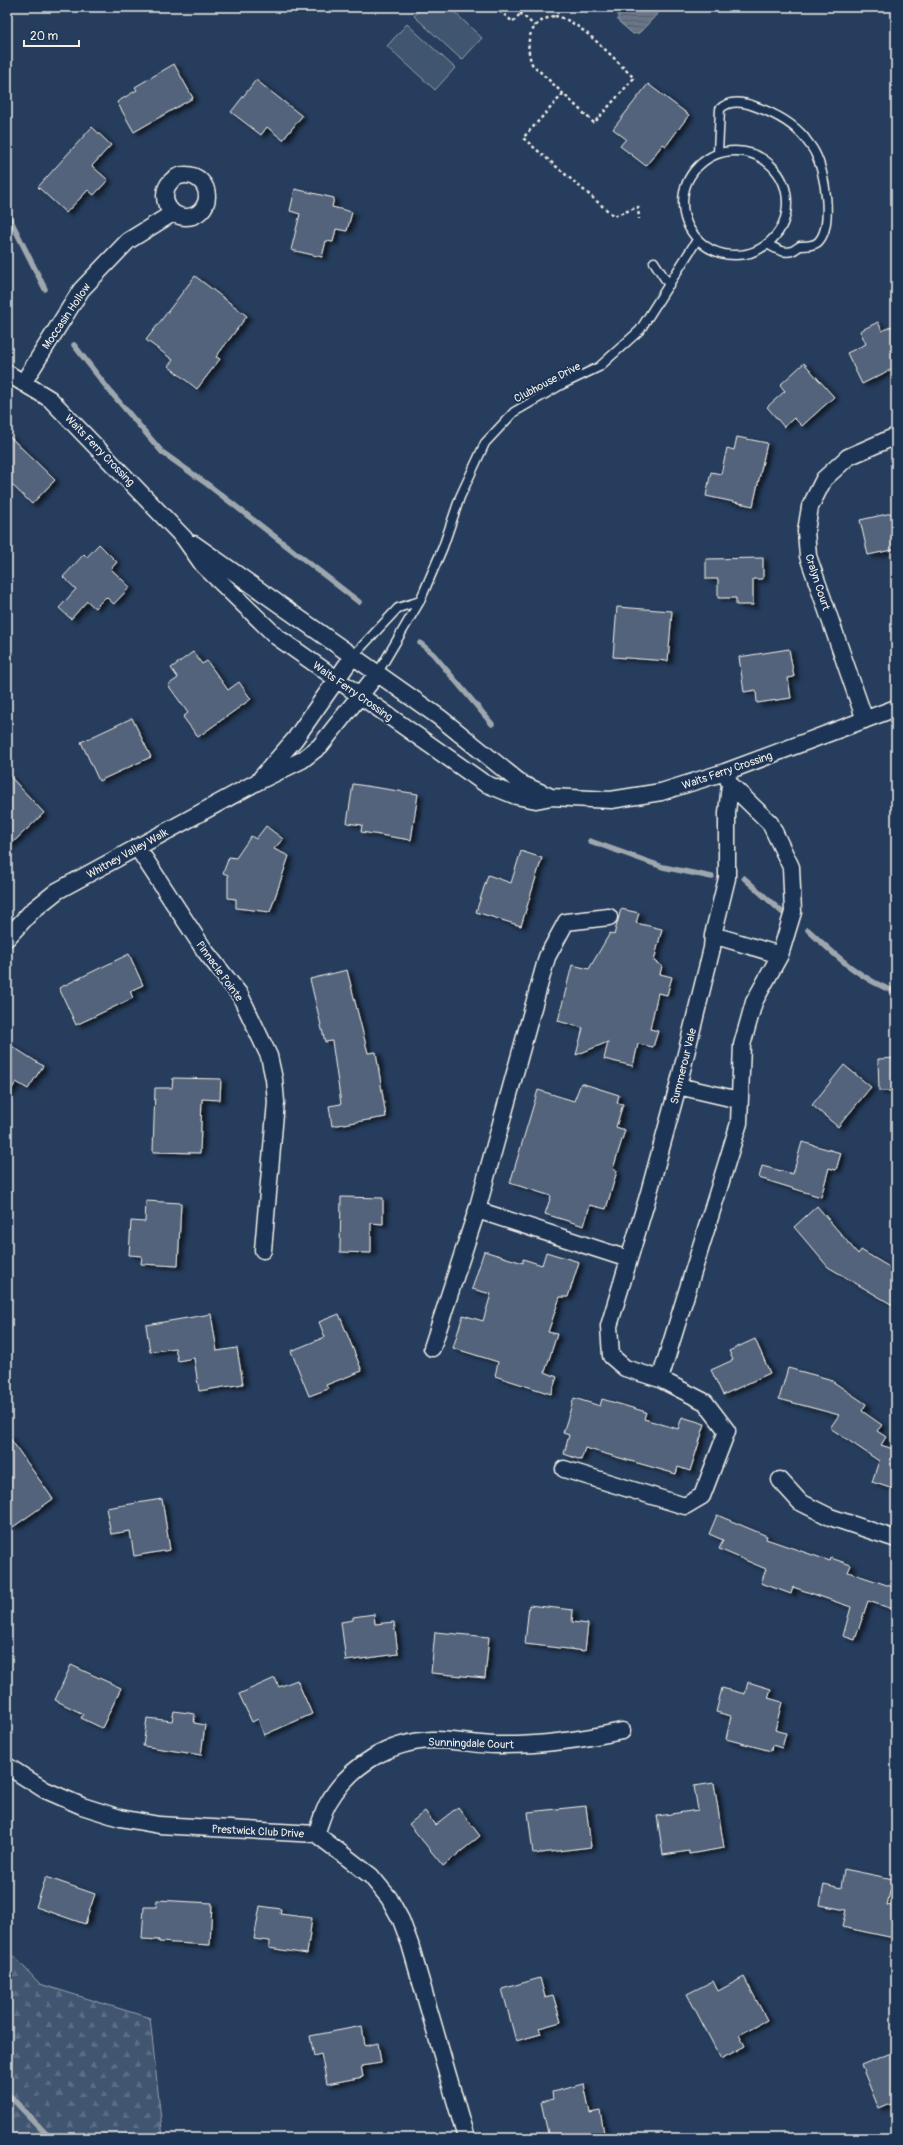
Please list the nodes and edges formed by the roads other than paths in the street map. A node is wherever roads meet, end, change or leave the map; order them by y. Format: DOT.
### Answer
graph roads {
  1 [pos="718,153"];
  2 [pos="173,213"];
  3 [pos="697,240"];
  4 [pos="767,244"];
  5 [pos="654,262"];
  6 [pos="669,285"];
  7 [pos="7,374"];
  8 [pos="23,383"];
  9 [pos="896,436"];
  10 [pos="184,538"];
  11 [pos="420,601"];
  12 [pos="353,656"];
  13 [pos="377,674"];
  14 [pos="337,680"];
  15 [pos="360,696"];
  16 [pos="896,708"];
  17 [pos="865,720"];
  18 [pos="727,778"];
  19 [pos="257,782"];
  20 [pos="551,798"];
  21 [pos="136,848"];
  22 [pos="610,917"];
  23 [pos="713,935"];
  24 [pos="7,938"];
  25 [pos="780,955"];
  26 [pos="678,1086"];
  27 [pos="739,1100"];
  28 [pos="477,1210"];
  29 [pos="263,1250"];
  30 [pos="628,1259"];
  31 [pos="432,1348"];
  32 [pos="660,1379"];
  33 [pos="564,1469"];
  34 [pos="780,1480"];
  35 [pos="896,1539"];
  36 [pos="622,1731"];
  37 [pos="7,1766"];
  38 [pos="316,1834"];
  39 [pos="466,2138"];
  1 -- 3 [label="lane"];
  1 -- 4 [label="lane"];
  1 -- 4 [label="lane"];
  2 -- 8 [label="street, Moccasin Hollow"];
  3 -- 4 [label="lane"];
  3 -- 6 [label="lane, Clubhouse Drive"];
  5 -- 6 [label="lane"];
  6 -- 11 [label="lane, Clubhouse Drive"];
  7 -- 8 [label="street, Waits Ferry Crossing"];
  8 -- 10 [label="street, Waits Ferry Crossing"];
  9 -- 17 [label="street, Cralyn Court"];
  10 -- 12 [label="street, Waits Ferry Crossing"];
  10 -- 14 [label="street, Waits Ferry Crossing"];
  11 -- 12 [label="lane"];
  11 -- 13 [label="lane, Clubhouse Drive"];
  12 -- 13 [label="street, Waits Ferry Crossing"];
  12 -- 14 [label="street, Whitney Valley Walk"];
  13 -- 15 [label="street, Whitney Valley Walk"];
  13 -- 20 [label="street, Waits Ferry Crossing"];
  14 -- 15 [label="street, Waits Ferry Crossing"];
  14 -- 19 [label="street, Whitney Valley Walk"];
  15 -- 19 [label="street, Whitney Valley Walk"];
  15 -- 20 [label="street, Waits Ferry Crossing"];
  16 -- 17 [label="street, Waits Ferry Crossing"];
  17 -- 18 [label="street, Waits Ferry Crossing"];
  18 -- 20 [label="street, Waits Ferry Crossing"];
  18 -- 23 [label="street, Summerour Vale"];
  18 -- 25 [label="street"];
  19 -- 21 [label="street, Whitney Valley Walk"];
  21 -- 24 [label="street, Whitney Valley Walk"];
  21 -- 29 [label="street, Pinnacle Pointe"];
  22 -- 28 [label="street"];
  23 -- 25 [label="street"];
  23 -- 26 [label="street, Summerour Vale"];
  25 -- 27 [label="street"];
  26 -- 27 [label="street"];
  26 -- 30 [label="street, Summerour Vale"];
  27 -- 32 [label="street"];
  28 -- 30 [label="street"];
  28 -- 31 [label="street"];
  30 -- 32 [label="street, Summerour Vale"];
  32 -- 33 [label="street"];
  34 -- 35 [label="street"];
  36 -- 38 [label="street, Sunningdale Court"];
  37 -- 38 [label="street, Prestwick Club Drive"];
  38 -- 39 [label="street, Prestwick Club Drive"];
}
